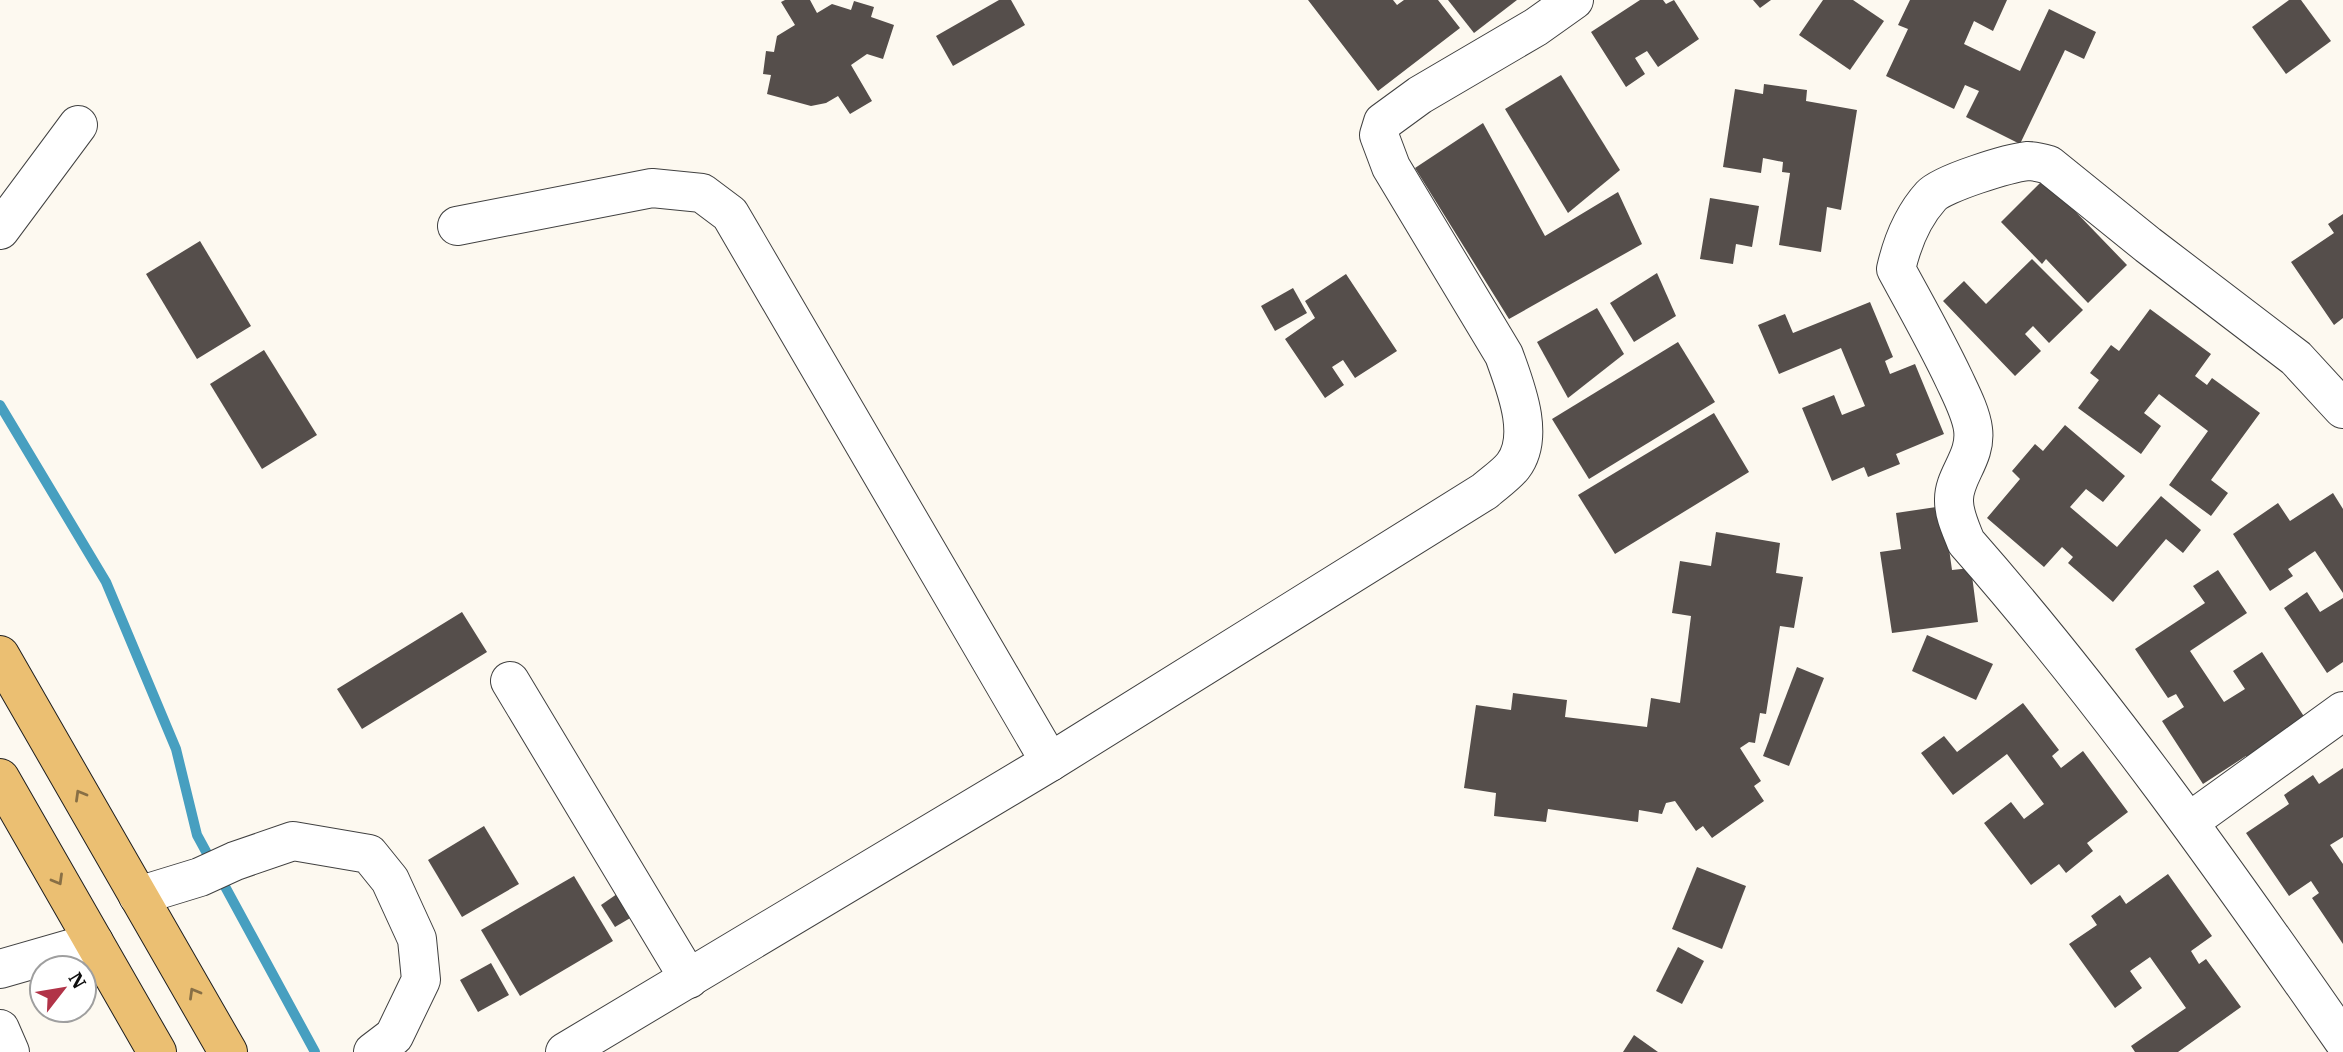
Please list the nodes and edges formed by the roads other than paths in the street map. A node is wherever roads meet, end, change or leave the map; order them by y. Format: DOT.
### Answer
graph roads {
  1 [pos="1574,0"];
  2 [pos="78,125"];
  3 [pos="457,226"];
  4 [pos="0,230"];
  5 [pos="2343,409"];
  6 [pos="0,655"];
  7 [pos="510,681"];
  8 [pos="2343,711"];
  9 [pos="1050,762"];
  10 [pos="0,778"];
  11 [pos="2189,822"];
  12 [pos="138,896"];
  13 [pos="94,942"];
  14 [pos="0,969"];
  15 [pos="689,979"];
  16 [pos="2332,1000"];
  17 [pos="0,1028"];
  18 [pos="2343,1040"];
  19 [pos="10,1052"];
  20 [pos="157,1052"];
  21 [pos="228,1052"];
  22 [pos="373,1052"];
  23 [pos="565,1052"];
  1 -- 9 [label="street"];
  2 -- 4 [label="street"];
  3 -- 9 [label="street"];
  5 -- 11 [label="street"];
  12 -- 6 [label="main road, one-way"];
  7 -- 15 [label="street"];
  8 -- 11 [label="street"];
  9 -- 15 [label="street"];
  10 -- 13 [label="main road, one-way"];
  11 -- 16 [label="street"];
  21 -- 12 [label="main road, one-way"];
  12 -- 22 [label="street"];
  13 -- 14 [label="street"];
  13 -- 20 [label="main road"];
  15 -- 23 [label="street"];
  16 -- 18 [label="street"];
  17 -- 19 [label="street"];
}
